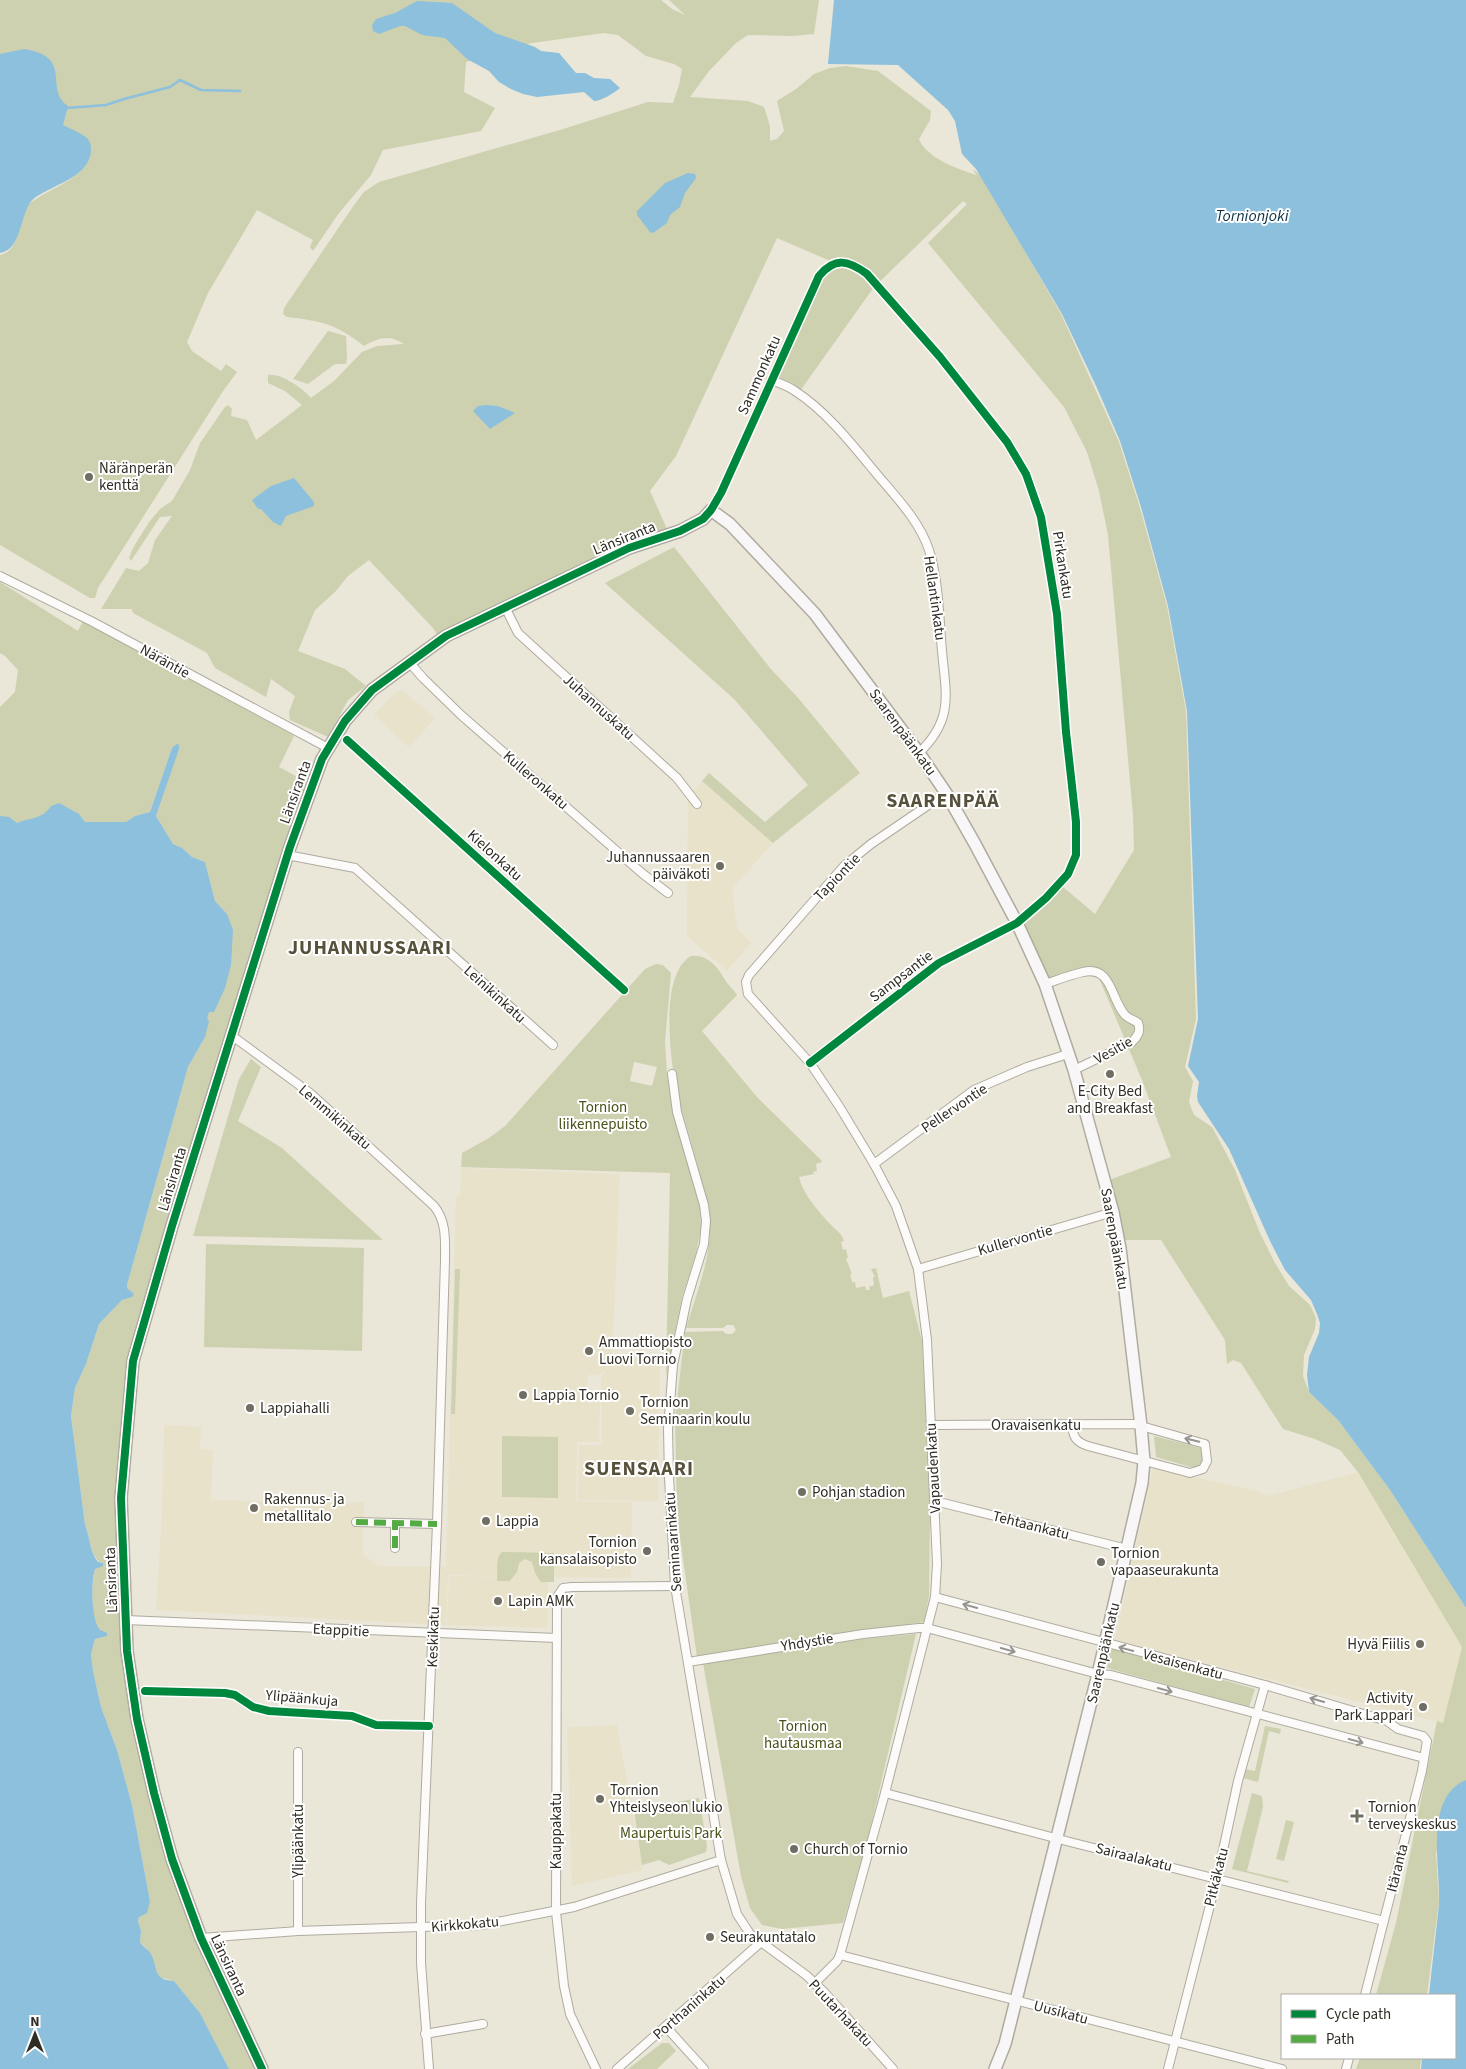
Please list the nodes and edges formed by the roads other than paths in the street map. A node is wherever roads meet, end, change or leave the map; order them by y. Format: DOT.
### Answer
graph roads {
  1 [pos="841,262"];
  2 [pos="771,380"];
  3 [pos="711,510"];
  4 [pos="0,576"];
  5 [pos="505,607"];
  6 [pos="409,662"];
  7 [pos="328,748"];
  8 [pos="919,753"];
  9 [pos="946,793"];
  10 [pos="697,804"];
  11 [pos="287,855"];
  12 [pos="668,893"];
  13 [pos="1017,923"];
  14 [pos="746,982"];
  15 [pos="1045,984"];
  16 [pos="231,1035"];
  17 [pos="553,1045"];
  18 [pos="1068,1054"];
  19 [pos="810,1063"];
  20 [pos="1074,1070"];
  21 [pos="672,1074"];
  22 [pos="874,1164"];
  23 [pos="434,1206"];
  24 [pos="1113,1212"];
  25 [pos="918,1269"];
  26 [pos="1072,1425"];
  27 [pos="931,1426"];
  28 [pos="1142,1426"];
  29 [pos="1144,1461"];
  30 [pos="935,1501"];
  31 [pos="356,1522"];
  32 [pos="395,1523"];
  33 [pos="437,1524"];
  34 [pos="394,1548"];
  35 [pos="1128,1548"];
  36 [pos="675,1586"];
  37 [pos="935,1597"];
  38 [pos="126,1620"];
  39 [pos="927,1628"];
  40 [pos="432,1634"];
  41 [pos="557,1638"];
  42 [pos="1105,1643"];
  43 [pos="688,1662"];
  44 [pos="1098,1674"];
  45 [pos="1265,1685"];
  46 [pos="1256,1715"];
  47 [pos="1427,1740"];
  48 [pos="298,1752"];
  49 [pos="1424,1758"];
  50 [pos="884,1793"];
  51 [pos="1058,1838"];
  52 [pos="720,1860"];
  53 [pos="1217,1878"];
  54 [pos="556,1912"];
  55 [pos="1384,1921"];
  56 [pos="421,1927"];
  57 [pos="298,1931"];
  58 [pos="201,1938"];
  59 [pos="760,1944"];
  60 [pos="840,1955"];
  61 [pos="814,1984"];
  62 [pos="1365,1994"];
  63 [pos="1016,2001"];
  64 [pos="483,2024"];
  65 [pos="666,2027"];
  66 [pos="425,2034"];
  67 [pos="1174,2042"];
  68 [pos="262,2069"];
  69 [pos="429,2069"];
  70 [pos="596,2069"];
  71 [pos="617,2069"];
  72 [pos="704,2069"];
  73 [pos="893,2069"];
  74 [pos="995,2069"];
  75 [pos="1168,2069"];
  76 [pos="1282,2069"];
  1 -- 2 [label="street, Sammonkatu"];
  1 -- 13 [label="street, Pirkankatu"];
  2 -- 3 [label="street, Sammonkatu"];
  2 -- 8 [label="street, Hellantinkatu"];
  3 -- 5 [label="street, Länsiranta"];
  3 -- 8 [label="street, Saarenpäänkatu"];
  4 -- 7 [label="street, Näräntie"];
  5 -- 6 [label="street, Länsiranta"];
  5 -- 10 [label="street, Juhannuskatu"];
  6 -- 7 [label="street, Länsiranta"];
  6 -- 12 [label="street, Kulleronkatu"];
  7 -- 11 [label="street, Länsiranta"];
  8 -- 9 [label="street, Saarenpäänkatu"];
  9 -- 13 [label="street, Saarenpäänkatu"];
  9 -- 14 [label="street, Tapiontie"];
  11 -- 16 [label="street, Länsiranta"];
  11 -- 17 [label="street, Leinikinkatu"];
  13 -- 15 [label="street, Saarenpäänkatu"];
  13 -- 19 [label="street, Sampsantie"];
  14 -- 19 [label="street, Vapaudenkatu"];
  15 -- 18 [label="street, Saarenpäänkatu"];
  15 -- 20 [label="street, Vesitie"];
  16 -- 23 [label="street, Lemmikinkatu"];
  16 -- 38 [label="street, Länsiranta"];
  18 -- 20 [label="street, Saarenpäänkatu"];
  18 -- 22 [label="street, Pellervontie"];
  19 -- 22 [label="street, Vapaudenkatu"];
  20 -- 24 [label="street, Saarenpäänkatu"];
  21 -- 36 [label="street, Seminaarinkatu"];
  22 -- 25 [label="street, Vapaudenkatu"];
  23 -- 33 [label="street, Keskikatu"];
  24 -- 25 [label="street, Kullervontie"];
  24 -- 28 [label="street, Saarenpäänkatu"];
  25 -- 27 [label="street, Vapaudenkatu"];
  26 -- 27 [label="street, Oravaisenkatu"];
  26 -- 28 [label="street, Oravaisenkatu"];
  26 -- 29 [label="street"];
  27 -- 30 [label="street, Vapaudenkatu"];
  28 -- 29 [label="street, Saarenpäänkatu"];
  29 -- 28 [label="street, Oravaisenkatu, one-way"];
  29 -- 35 [label="street, Saarenpäänkatu"];
  30 -- 35 [label="street, Tehtaankatu"];
  30 -- 37 [label="street, Vapaudenkatu"];
  31 -- 32 [label="street"];
  32 -- 33 [label="street"];
  32 -- 34 [label="street"];
  33 -- 40 [label="street, Keskikatu"];
  35 -- 42 [label="street, Saarenpäänkatu"];
  36 -- 41 [label="street, Kauppakatu"];
  36 -- 43 [label="street, Seminaarinkatu"];
  37 -- 39 [label="street, Vapaudenkatu"];
  42 -- 37 [label="street, Vesaisenkatu, one-way"];
  38 -- 40 [label="street, Etappitie"];
  38 -- 58 [label="street, Länsiranta"];
  39 -- 43 [label="street, Yhdystie"];
  39 -- 44 [label="street, Vesaisenkatu, one-way"];
  39 -- 50 [label="street, Vapaudenkatu"];
  40 -- 41 [label="street, Etappitie"];
  40 -- 56 [label="street, Keskikatu"];
  41 -- 54 [label="street, Kauppakatu"];
  42 -- 44 [label="street, Saarenpäänkatu"];
  45 -- 42 [label="street, Vesaisenkatu, one-way"];
  43 -- 52 [label="street, Seminaarinkatu"];
  44 -- 46 [label="street, Vesaisenkatu, one-way"];
  44 -- 51 [label="street, Saarenpäänkatu"];
  45 -- 46 [label="street, Pitkäkatu"];
  47 -- 45 [label="street, Vesaisenkatu, one-way"];
  46 -- 49 [label="street, Vesaisenkatu, one-way"];
  46 -- 53 [label="street, Pitkäkatu"];
  47 -- 49 [label="street, Itäranta"];
  48 -- 57 [label="street, Ylipäänkatu"];
  49 -- 55 [label="street, Itäranta"];
  50 -- 51 [label="street, Sairaalakatu"];
  50 -- 60 [label="street, Vapaudenkatu"];
  51 -- 53 [label="street, Sairaalakatu"];
  51 -- 63 [label="street, Saarenpäänkatu"];
  52 -- 54 [label="street, Kirkkokatu"];
  52 -- 59 [label="street, Seminaarinkatu"];
  53 -- 55 [label="street, Sairaalakatu"];
  53 -- 67 [label="street, Pitkäkatu"];
  54 -- 56 [label="street, Kirkkokatu"];
  54 -- 70 [label="street, Kauppakatu"];
  55 -- 62 [label="street, Itäranta"];
  56 -- 57 [label="street, Kirkkokatu"];
  56 -- 66 [label="street, Keskikatu"];
  57 -- 58 [label="street, Kirkkokatu"];
  58 -- 68 [label="street, Länsiranta"];
  59 -- 61 [label="street, Puutarhakatu"];
  59 -- 65 [label="street, Porthaninkatu"];
  60 -- 61 [label="street, Vapaudenkatu"];
  60 -- 63 [label="street, Uusikatu"];
  61 -- 73 [label="street, Puutarhakatu"];
  63 -- 67 [label="street, Uusikatu"];
  63 -- 74 [label="street, Saarenpäänkatu"];
  64 -- 66 [label="street"];
  65 -- 71 [label="street, Porthaninkatu"];
  65 -- 72 [label="street"];
  66 -- 69 [label="street, Keskikatu"];
  67 -- 75 [label="street, Pitkäkatu"];
  67 -- 76 [label="street, Uusikatu"];
}
